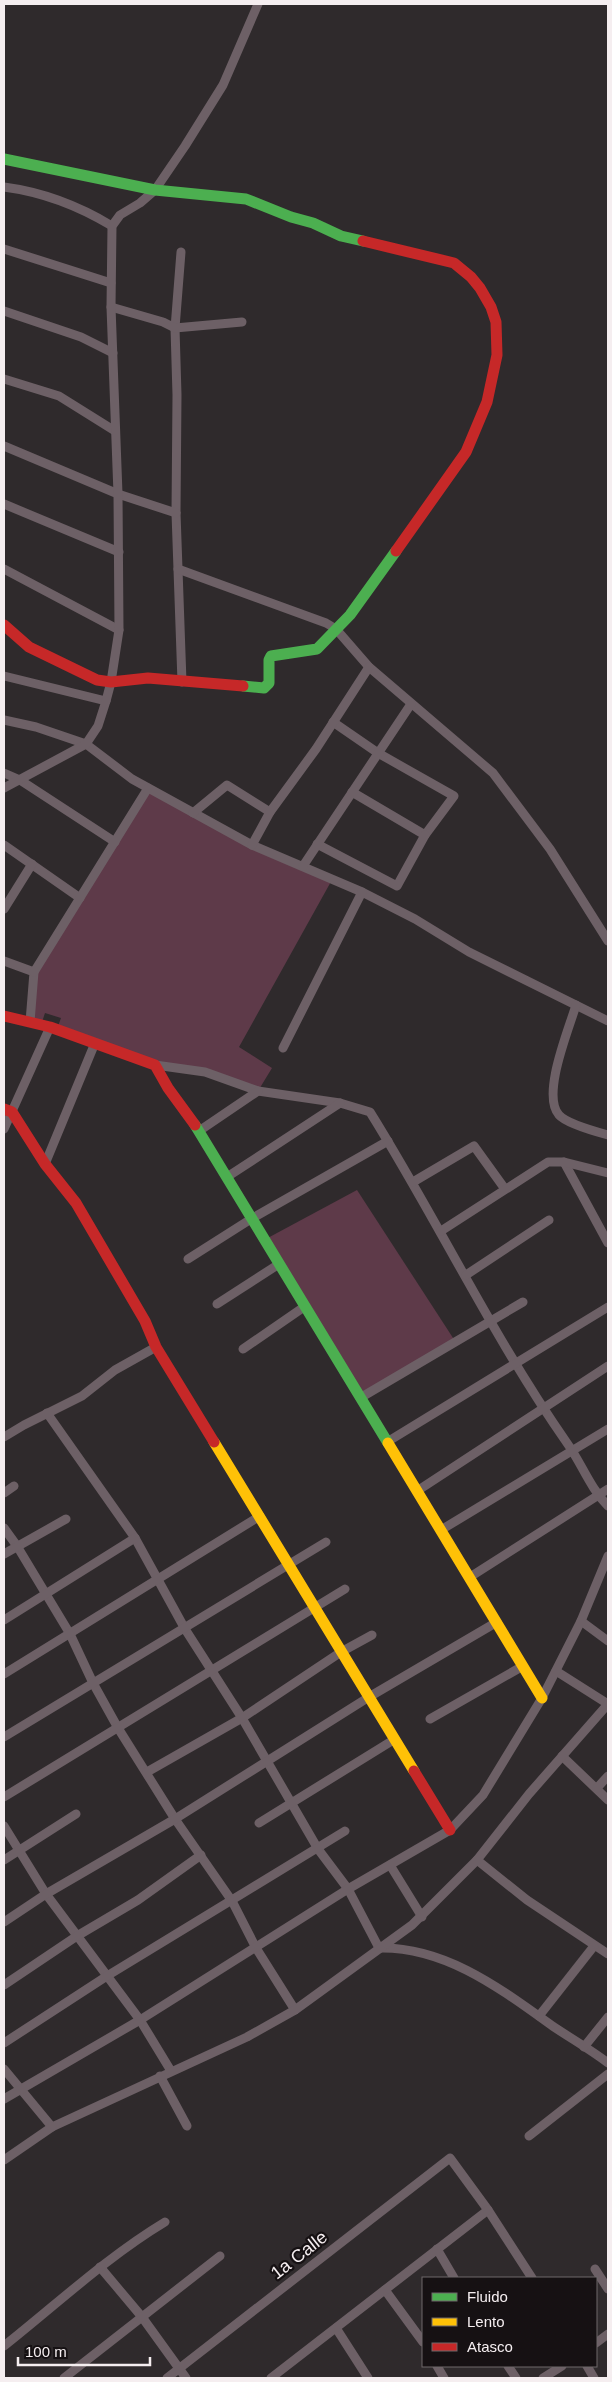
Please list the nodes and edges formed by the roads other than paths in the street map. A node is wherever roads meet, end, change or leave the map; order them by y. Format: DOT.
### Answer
graph roads {
  1 [pos="258,4"];
  2 [pos="4,159"];
  3 [pos="4,187"];
  4 [pos="155,190"];
  5 [pos="112,226"];
  6 [pos="4,249"];
  7 [pos="181,252"];
  8 [pos="111,282"];
  9 [pos="111,307"];
  10 [pos="4,311"];
  11 [pos="242,322"];
  12 [pos="175,328"];
  13 [pos="113,353"];
  14 [pos="4,379"];
  15 [pos="116,431"];
  16 [pos="4,446"];
  17 [pos="118,494"];
  18 [pos="4,504"];
  19 [pos="176,513"];
  20 [pos="119,552"];
  21 [pos="4,569"];
  22 [pos="178,569"];
  23 [pos="4,625"];
  24 [pos="336,629"];
  25 [pos="119,630"];
  26 [pos="369,668"];
  27 [pos="4,676"];
  28 [pos="112,682"];
  29 [pos="182,682"];
  30 [pos="106,701"];
  31 [pos="411,704"];
  32 [pos="4,720"];
  33 [pos="333,722"];
  34 [pos="86,744"];
  35 [pos="378,753"];
  36 [pos="4,773"];
  37 [pos="20,780"];
  38 [pos="4,788"];
  39 [pos="148,788"];
  40 [pos="352,792"];
  41 [pos="270,812"];
  42 [pos="193,813"];
  43 [pos="425,834"];
  44 [pos="115,842"];
  45 [pos="317,844"];
  46 [pos="252,845"];
  47 [pos="4,846"];
  48 [pos="32,864"];
  49 [pos="302,866"];
  50 [pos="362,892"];
  51 [pos="80,898"];
  52 [pos="4,909"];
  53 [pos="608,941"];
  54 [pos="4,961"];
  55 [pos="34,972"];
  56 [pos="576,1005"];
  57 [pos="4,1016"];
  58 [pos="608,1020"];
  59 [pos="30,1022"];
  60 [pos="50,1027"];
  61 [pos="95,1043"];
  62 [pos="284,1048"];
  63 [pos="155,1065"];
  64 [pos="258,1091"];
  65 [pos="340,1103"];
  66 [pos="8,1110"];
  67 [pos="4,1130"];
  68 [pos="199,1131"];
  69 [pos="608,1135"];
  70 [pos="388,1140"];
  71 [pos="564,1162"];
  72 [pos="45,1164"];
  73 [pos="608,1173"];
  74 [pos="227,1177"];
  75 [pos="413,1182"];
  76 [pos="506,1190"];
  77 [pos="251,1219"];
  78 [pos="549,1220"];
  79 [pos="441,1231"];
  80 [pos="608,1243"];
  81 [pos="188,1259"];
  82 [pos="279,1264"];
  83 [pos="466,1275"];
  84 [pos="523,1302"];
  85 [pos="217,1304"];
  86 [pos="304,1307"];
  87 [pos="608,1307"];
  88 [pos="491,1319"];
  89 [pos="156,1347"];
  90 [pos="244,1349"];
  91 [pos="514,1364"];
  92 [pos="608,1366"];
  93 [pos="360,1398"];
  94 [pos="542,1407"];
  95 [pos="47,1413"];
  96 [pos="608,1429"];
  97 [pos="4,1437"];
  98 [pos="387,1442"];
  99 [pos="572,1450"];
  100 [pos="14,1486"];
  101 [pos="608,1489"];
  102 [pos="417,1491"];
  103 [pos="4,1493"];
  104 [pos="596,1495"];
  105 [pos="608,1506"];
  106 [pos="260,1516"];
  107 [pos="66,1519"];
  108 [pos="4,1528"];
  109 [pos="441,1530"];
  110 [pos="135,1538"];
  111 [pos="326,1542"];
  112 [pos="17,1546"];
  113 [pos="4,1554"];
  114 [pos="608,1556"];
  115 [pos="289,1566"];
  116 [pos="470,1577"];
  117 [pos="157,1581"];
  118 [pos="345,1589"];
  119 [pos="45,1594"];
  120 [pos="314,1607"];
  121 [pos="4,1620"];
  122 [pos="581,1621"];
  123 [pos="497,1622"];
  124 [pos="185,1628"];
  125 [pos="70,1634"];
  126 [pos="372,1635"];
  127 [pos="608,1641"];
  128 [pos="341,1652"];
  129 [pos="523,1666"];
  130 [pos="212,1669"];
  131 [pos="556,1671"];
  132 [pos="4,1674"];
  133 [pos="93,1683"];
  134 [pos="368,1697"];
  135 [pos="542,1698"];
  136 [pos="608,1704"];
  137 [pos="242,1718"];
  138 [pos="430,1719"];
  139 [pos="118,1728"];
  140 [pos="4,1737"];
  141 [pos="395,1739"];
  142 [pos="562,1756"];
  143 [pos="268,1762"];
  144 [pos="146,1772"];
  145 [pos="608,1776"];
  146 [pos="596,1788"];
  147 [pos="4,1797"];
  148 [pos="608,1800"];
  149 [pos="293,1802"];
  150 [pos="76,1814"];
  151 [pos="175,1820"];
  152 [pos="259,1823"];
  153 [pos="4,1826"];
  154 [pos="450,1830"];
  155 [pos="345,1831"];
  156 [pos="318,1849"];
  157 [pos="19,1850"];
  158 [pos="201,1855"];
  159 [pos="4,1860"];
  160 [pos="477,1860"];
  161 [pos="390,1865"];
  162 [pos="348,1890"];
  163 [pos="46,1894"];
  164 [pos="232,1901"];
  165 [pos="422,1917"];
  166 [pos="4,1922"];
  167 [pos="77,1936"];
  168 [pos="594,1946"];
  169 [pos="256,1948"];
  170 [pos="379,1948"];
  171 [pos="608,1954"];
  172 [pos="106,1976"];
  173 [pos="4,1984"];
  174 [pos="295,2010"];
  175 [pos="539,2016"];
  176 [pos="608,2017"];
  177 [pos="140,2020"];
  178 [pos="4,2043"];
  179 [pos="584,2048"];
  180 [pos="608,2063"];
  181 [pos="4,2069"];
  182 [pos="171,2072"];
  183 [pos="608,2074"];
  184 [pos="160,2076"];
  185 [pos="20,2089"];
  186 [pos="4,2099"];
  187 [pos="187,2126"];
  188 [pos="52,2127"];
  189 [pos="529,2136"];
  190 [pos="4,2160"];
  191 [pos="488,2210"];
  192 [pos="165,2222"];
  193 [pos="437,2249"];
  194 [pos="220,2256"];
  195 [pos="100,2267"];
  196 [pos="595,2269"];
  197 [pos="453,2277"];
  198 [pos="531,2277"];
  199 [pos="608,2289"];
  200 [pos="384,2290"];
  201 [pos="142,2317"];
  202 [pos="336,2328"];
  203 [pos="608,2334"];
  204 [pos="422,2341"];
  205 [pos="597,2341"];
  206 [pos="4,2346"];
  207 [pos="438,2367"];
  208 [pos="509,2367"];
  209 [pos="560,2367"];
  210 [pos="588,2367"];
  211 [pos="179,2368"];
  212 [pos="64,2378"];
  213 [pos="167,2378"];
  214 [pos="186,2378"];
  215 [pos="271,2378"];
  216 [pos="368,2378"];
  217 [pos="444,2378"];
  218 [pos="516,2378"];
  219 [pos="543,2378"];
  220 [pos="594,2378"];
  1 -- 4 [label="street"];
  2 -- 4 [label="street"];
  3 -- 5 [label="street"];
  4 -- 5 [label="street"];
  4 -- 24 [label="street"];
  5 -- 8 [label="street"];
  6 -- 8 [label="street"];
  7 -- 12 [label="street"];
  8 -- 9 [label="street"];
  9 -- 12 [label="street"];
  9 -- 13 [label="street"];
  10 -- 13 [label="street"];
  11 -- 12 [label="street"];
  12 -- 19 [label="street"];
  13 -- 15 [label="street"];
  14 -- 15 [label="street"];
  15 -- 17 [label="street"];
  16 -- 17 [label="street"];
  17 -- 19 [label="street"];
  17 -- 20 [label="street"];
  18 -- 20 [label="street"];
  19 -- 22 [label="street"];
  20 -- 25 [label="street"];
  21 -- 25 [label="street"];
  22 -- 24 [label="street"];
  22 -- 29 [label="street"];
  23 -- 28 [label="street"];
  24 -- 26 [label="street"];
  24 -- 29 [label="street"];
  25 -- 28 [label="street"];
  26 -- 31 [label="street"];
  26 -- 33 [label="street"];
  27 -- 30 [label="street"];
  28 -- 29 [label="street"];
  28 -- 30 [label="street"];
  30 -- 34 [label="street"];
  31 -- 35 [label="street"];
  31 -- 53 [label="street"];
  32 -- 34 [label="street"];
  33 -- 35 [label="street"];
  33 -- 41 [label="street"];
  34 -- 37 [label="street"];
  34 -- 39 [label="street"];
  35 -- 40 [label="street"];
  35 -- 43 [label="street"];
  36 -- 37 [label="street"];
  37 -- 38 [label="street"];
  37 -- 44 [label="street"];
  39 -- 42 [label="street"];
  39 -- 44 [label="street"];
  40 -- 43 [label="street"];
  40 -- 45 [label="street"];
  41 -- 42 [label="street"];
  41 -- 46 [label="street"];
  42 -- 46 [label="street"];
  43 -- 45 [label="street"];
  44 -- 51 [label="street"];
  45 -- 49 [label="street"];
  46 -- 49 [label="street"];
  47 -- 48 [label="street"];
  48 -- 51 [label="street"];
  48 -- 52 [label="street"];
  49 -- 50 [label="street"];
  50 -- 56 [label="street"];
  50 -- 62 [label="street"];
  51 -- 55 [label="street"];
  54 -- 55 [label="street"];
  55 -- 59 [label="street"];
  56 -- 58 [label="street"];
  56 -- 69 [label="street"];
  57 -- 59 [label="street"];
  59 -- 60 [label="street"];
  60 -- 61 [label="street"];
  60 -- 66 [label="street"];
  61 -- 63 [label="street"];
  61 -- 72 [label="street"];
  63 -- 64 [label="street"];
  63 -- 68 [label="street"];
  64 -- 65 [label="street"];
  64 -- 68 [label="street"];
  65 -- 70 [label="street"];
  65 -- 74 [label="street"];
  66 -- 67 [label="street"];
  66 -- 72 [label="street"];
  68 -- 74 [label="street"];
  70 -- 75 [label="street"];
  70 -- 77 [label="street"];
  71 -- 73 [label="street"];
  71 -- 76 [label="street"];
  71 -- 80 [label="street"];
  72 -- 89 [label="street"];
  74 -- 77 [label="street"];
  75 -- 76 [label="street"];
  75 -- 79 [label="street"];
  76 -- 79 [label="street"];
  77 -- 81 [label="street"];
  77 -- 82 [label="street"];
  78 -- 83 [label="street"];
  79 -- 83 [label="street"];
  82 -- 85 [label="street"];
  82 -- 86 [label="street"];
  83 -- 88 [label="street"];
  84 -- 88 [label="street"];
  86 -- 90 [label="street"];
  86 -- 93 [label="street"];
  87 -- 91 [label="street"];
  88 -- 91 [label="street"];
  88 -- 93 [label="street"];
  89 -- 95 [label="street"];
  89 -- 106 [label="street"];
  91 -- 94 [label="street"];
  91 -- 98 [label="street"];
  92 -- 94 [label="street"];
  93 -- 98 [label="street"];
  94 -- 99 [label="street"];
  94 -- 102 [label="street"];
  95 -- 97 [label="street"];
  95 -- 110 [label="street"];
  96 -- 99 [label="street"];
  98 -- 102 [label="street"];
  99 -- 104 [label="street"];
  99 -- 109 [label="street"];
  100 -- 103 [label="street"];
  101 -- 104 [label="street"];
  102 -- 109 [label="street"];
  104 -- 105 [label="street"];
  104 -- 116 [label="street"];
  106 -- 115 [label="street"];
  106 -- 117 [label="street"];
  107 -- 112 [label="street"];
  108 -- 112 [label="street"];
  109 -- 116 [label="street"];
  110 -- 117 [label="street"];
  110 -- 119 [label="street"];
  111 -- 115 [label="street"];
  112 -- 113 [label="street"];
  112 -- 119 [label="street"];
  114 -- 122 [label="street"];
  115 -- 120 [label="street"];
  115 -- 124 [label="street"];
  116 -- 123 [label="street"];
  117 -- 124 [label="street"];
  117 -- 125 [label="street"];
  118 -- 120 [label="street"];
  119 -- 121 [label="street"];
  119 -- 125 [label="street"];
  120 -- 128 [label="street"];
  120 -- 130 [label="street"];
  122 -- 127 [label="street"];
  122 -- 131 [label="street"];
  123 -- 129 [label="street"];
  123 -- 134 [label="street"];
  124 -- 130 [label="street"];
  124 -- 133 [label="street"];
  125 -- 132 [label="street"];
  125 -- 133 [label="street"];
  126 -- 128 [label="street"];
  128 -- 134 [label="street"];
  128 -- 137 [label="street"];
  129 -- 135 [label="street"];
  129 -- 138 [label="street"];
  130 -- 137 [label="street"];
  130 -- 139 [label="street"];
  131 -- 135 [label="street"];
  131 -- 136 [label="street"];
  133 -- 139 [label="street"];
  133 -- 140 [label="street"];
  134 -- 141 [label="street"];
  134 -- 143 [label="street"];
  135 -- 154 [label="street"];
  136 -- 142 [label="street"];
  137 -- 143 [label="street"];
  137 -- 144 [label="street"];
  139 -- 144 [label="street"];
  139 -- 147 [label="street"];
  141 -- 149 [label="street"];
  141 -- 154 [label="street"];
  142 -- 146 [label="street"];
  142 -- 160 [label="street"];
  143 -- 149 [label="street"];
  143 -- 151 [label="street"];
  144 -- 151 [label="street"];
  145 -- 146 [label="street"];
  146 -- 148 [label="street"];
  149 -- 152 [label="street"];
  149 -- 156 [label="street"];
  150 -- 157 [label="street"];
  151 -- 158 [label="street"];
  151 -- 163 [label="street"];
  153 -- 157 [label="street"];
  154 -- 161 [label="street"];
  155 -- 156 [label="street"];
  156 -- 162 [label="street"];
  156 -- 164 [label="street"];
  157 -- 159 [label="street"];
  157 -- 163 [label="street"];
  158 -- 164 [label="street"];
  158 -- 167 [label="street"];
  160 -- 165 [label="street"];
  160 -- 168 [label="street"];
  161 -- 162 [label="street"];
  161 -- 165 [label="street"];
  162 -- 169 [label="street"];
  162 -- 170 [label="street"];
  163 -- 166 [label="street"];
  163 -- 167 [label="street"];
  164 -- 169 [label="street"];
  164 -- 172 [label="street"];
  165 -- 170 [label="street"];
  167 -- 172 [label="street"];
  167 -- 173 [label="street"];
  168 -- 171 [label="street"];
  168 -- 175 [label="street"];
  169 -- 174 [label="street"];
  169 -- 177 [label="street"];
  170 -- 174 [label="street"];
  170 -- 175 [label="street"];
  172 -- 177 [label="street"];
  172 -- 178 [label="street"];
  174 -- 182 [label="street"];
  175 -- 179 [label="street"];
  176 -- 179 [label="street"];
  177 -- 182 [label="street"];
  177 -- 185 [label="street"];
  179 -- 180 [label="street"];
  181 -- 185 [label="street"];
  182 -- 184 [label="street"];
  183 -- 189 [label="street"];
  184 -- 187 [label="street"];
  184 -- 188 [label="street"];
  185 -- 186 [label="street"];
  185 -- 188 [label="street"];
  188 -- 190 [label="street"];
  191 -- 193 [label="street"];
  191 -- 198 [label="street"];
  191 -- 211 [label="street, 1a Calle"];
  192 -- 195 [label="street"];
  193 -- 197 [label="street"];
  193 -- 200 [label="street"];
  194 -- 201 [label="street"];
  195 -- 201 [label="street"];
  195 -- 206 [label="street"];
  196 -- 199 [label="street"];
  200 -- 202 [label="street"];
  200 -- 204 [label="street"];
  201 -- 211 [label="street"];
  201 -- 212 [label="street"];
  202 -- 215 [label="street"];
  202 -- 216 [label="street"];
  203 -- 205 [label="street"];
  207 -- 217 [label="street"];
  208 -- 218 [label="street"];
  209 -- 219 [label="street"];
  210 -- 220 [label="street"];
  211 -- 213 [label="street, 1a Calle"];
  211 -- 214 [label="street"];
}
